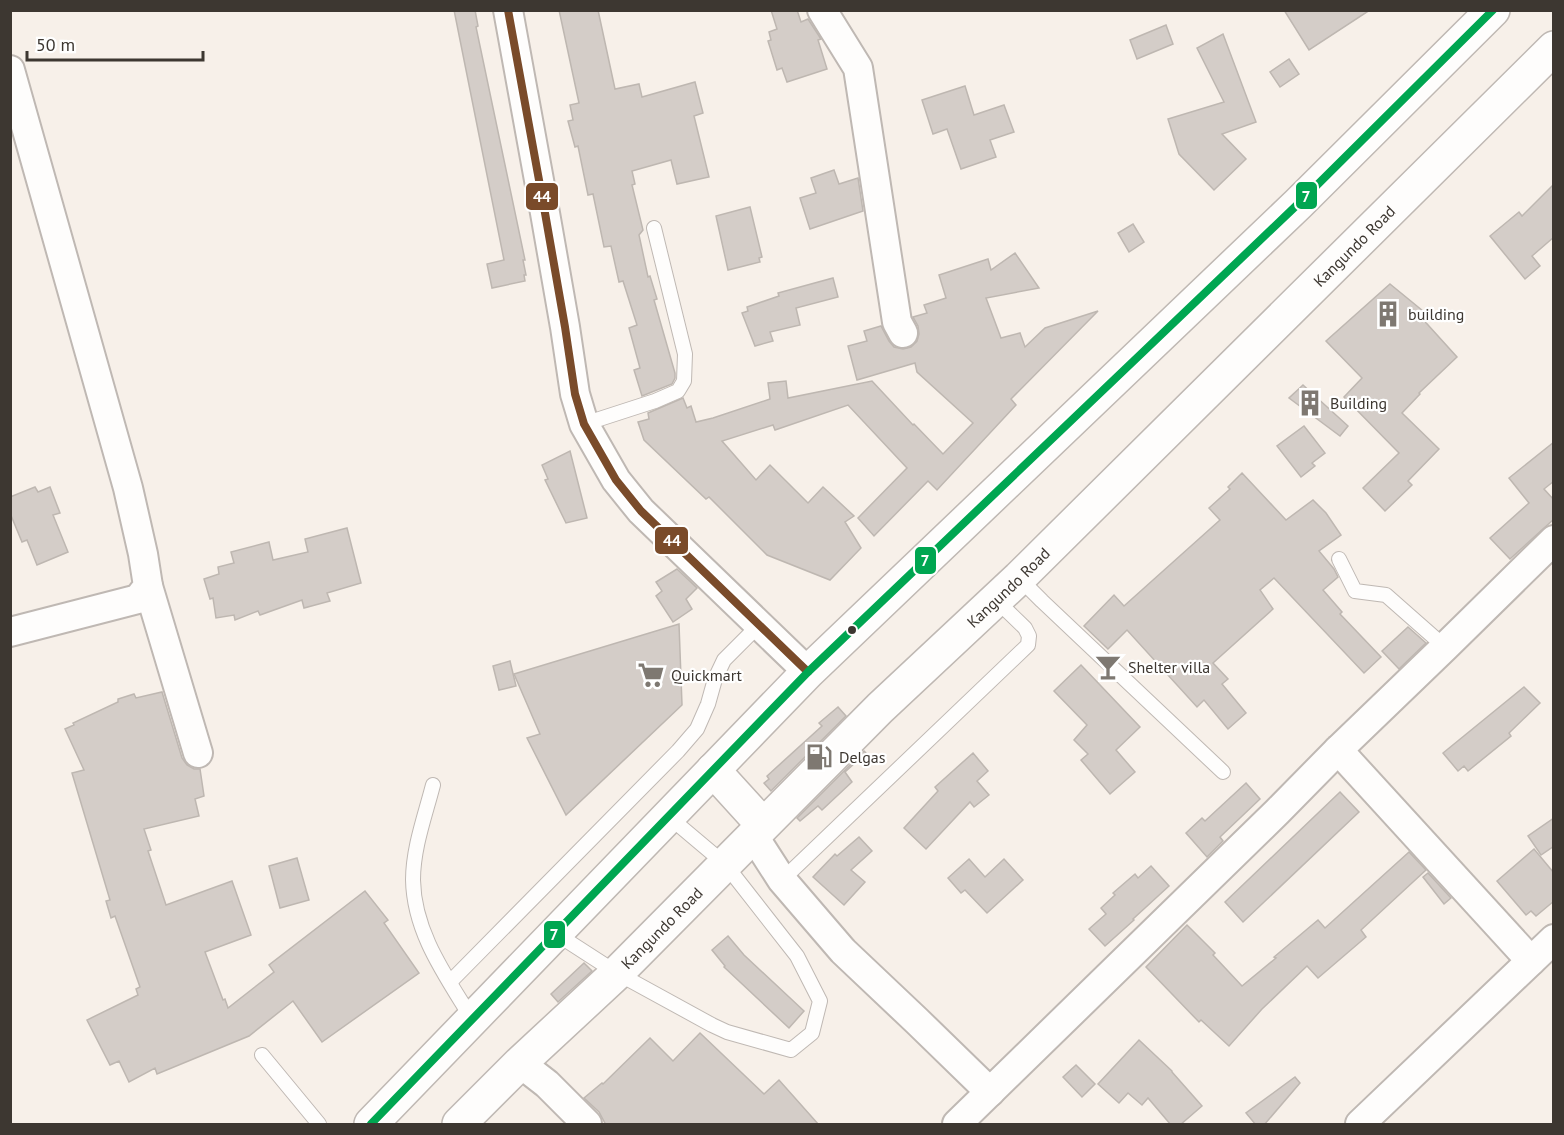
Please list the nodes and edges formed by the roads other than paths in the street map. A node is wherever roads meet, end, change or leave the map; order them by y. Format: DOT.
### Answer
graph roads {
  1 [pos="508,10"];
  2 [pos="822,10"];
  3 [pos="1493,10"];
  4 [pos="1554,48"];
  5 [pos="10,70"];
  6 [pos="21,147"];
  7 [pos="654,228"];
  8 [pos="903,333"];
  9 [pos="584,424"];
  10 [pos="1554,540"];
  11 [pos="1339,559"];
  12 [pos="1019,578"];
  13 [pos="148,586"];
  14 [pos="996,600"];
  15 [pos="759,624"];
  16 [pos="10,632"];
  17 [pos="1445,647"];
  18 [pos="808,672"];
  19 [pos="1338,750"];
  20 [pos="198,753"];
  21 [pos="713,770"];
  22 [pos="1223,772"];
  23 [pos="433,785"];
  24 [pos="668,816"];
  25 [pos="758,830"];
  26 [pos="725,864"];
  27 [pos="782,880"];
  28 [pos="555,933"];
  29 [pos="1554,939"];
  30 [pos="1531,961"];
  31 [pos="617,973"];
  32 [pos="450,982"];
  33 [pos="472,1019"];
  34 [pos="262,1055"];
  35 [pos="520,1063"];
  36 [pos="990,1092"];
  37 [pos="319,1125"];
  38 [pos="371,1125"];
  39 [pos="459,1125"];
  40 [pos="587,1125"];
  41 [pos="957,1125"];
  42 [pos="1360,1125"];
  1 -- 9 [label="street"];
  2 -- 8 [label="street"];
  3 -- 18 [label="highway"];
  4 -- 12 [label="highway, Kangundo Road"];
  5 -- 6 [label="street"];
  6 -- 13 [label="street"];
  7 -- 9 [label="lane"];
  9 -- 15 [label="street"];
  10 -- 17 [label="street"];
  11 -- 17 [label="lane"];
  12 -- 14 [label="highway, Kangundo Road"];
  12 -- 22 [label="lane"];
  13 -- 16 [label="street"];
  13 -- 20 [label="street"];
  14 -- 25 [label="highway, Kangundo Road"];
  14 -- 27 [label="lane"];
  15 -- 18 [label="street"];
  15 -- 32 [label="lane"];
  17 -- 19 [label="street"];
  18 -- 21 [label="highway"];
  19 -- 30 [label="street"];
  19 -- 36 [label="street"];
  21 -- 24 [label="highway"];
  21 -- 25 [label="highway"];
  23 -- 32 [label="lane"];
  24 -- 26 [label="lane"];
  24 -- 28 [label="highway"];
  25 -- 26 [label="highway, Kangundo Road"];
  25 -- 27 [label="street"];
  26 -- 31 [label="highway, Kangundo Road"];
  26 -- 31 [label="lane"];
  27 -- 36 [label="street"];
  28 -- 31 [label="lane"];
  28 -- 33 [label="highway"];
  29 -- 30 [label="street"];
  30 -- 42 [label="street"];
  31 -- 35 [label="highway, Kangundo Road"];
  32 -- 33 [label="lane"];
  33 -- 38 [label="highway"];
  34 -- 37 [label="lane"];
  35 -- 39 [label="highway, Kangundo Road"];
  35 -- 40 [label="street"];
  36 -- 41 [label="street"];
}
